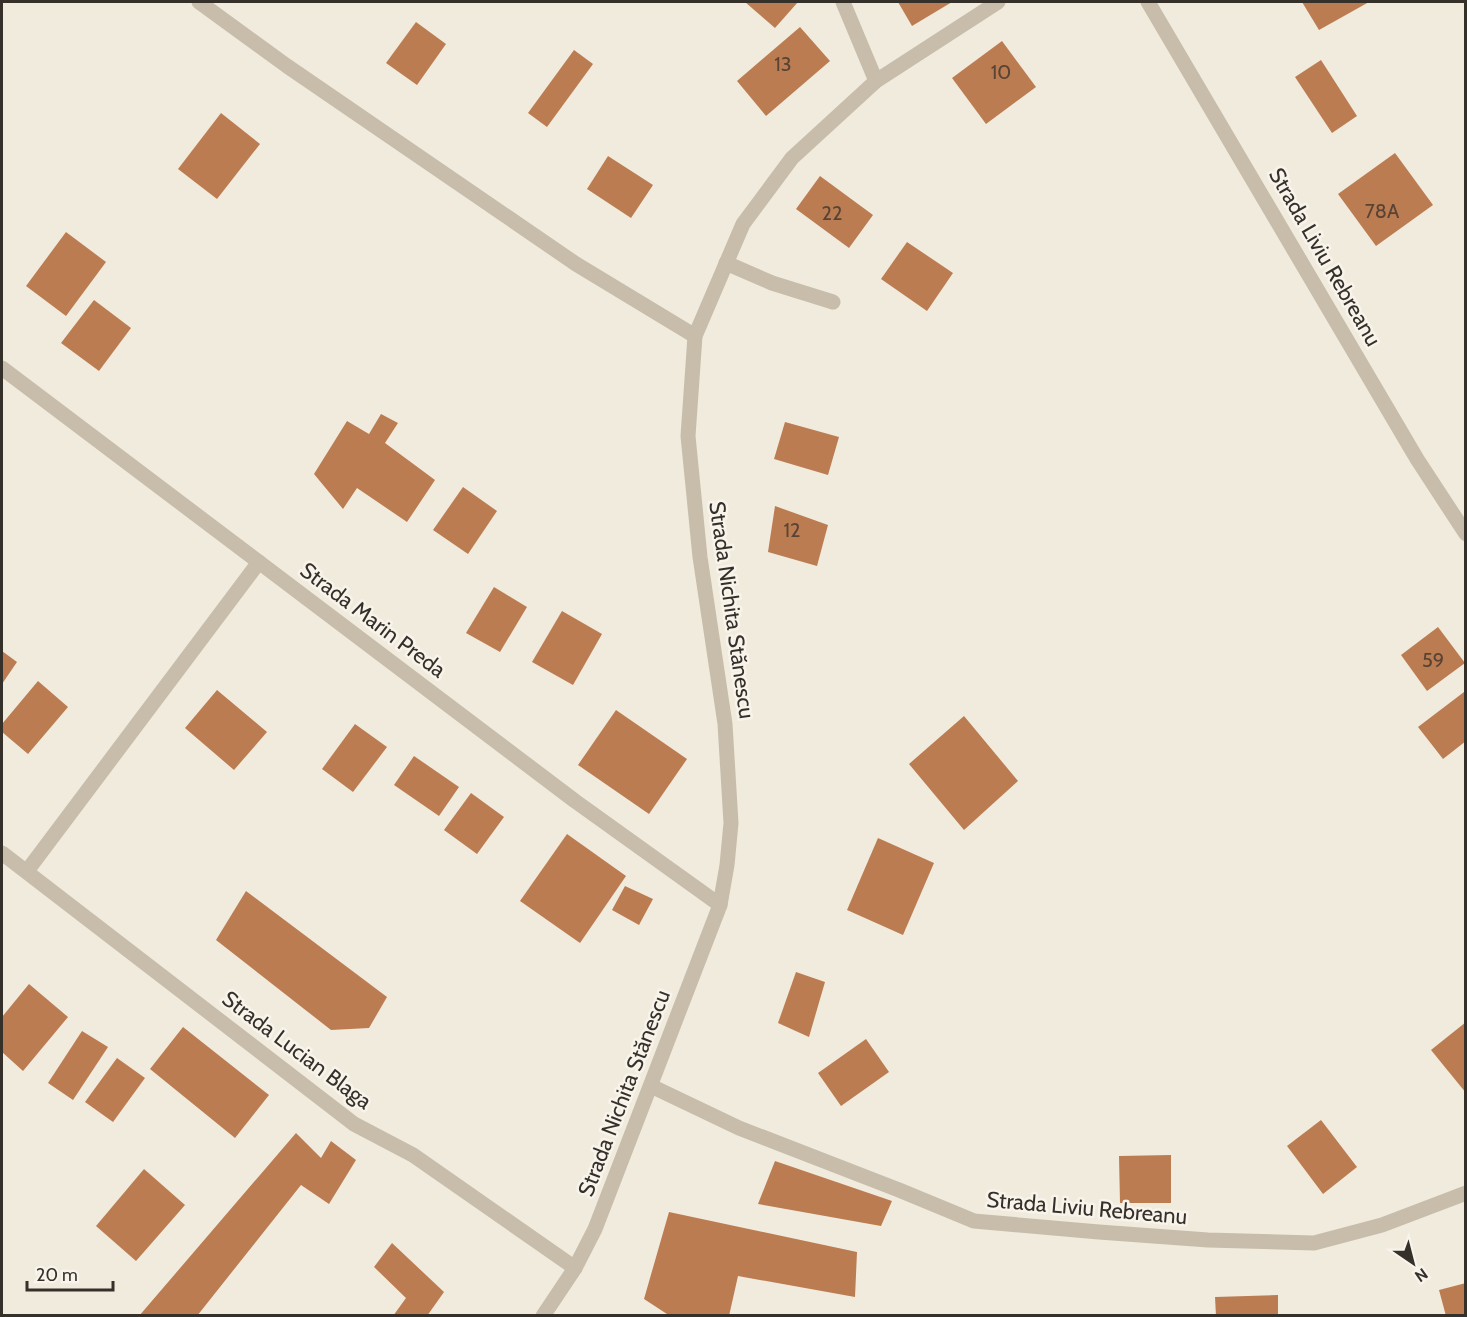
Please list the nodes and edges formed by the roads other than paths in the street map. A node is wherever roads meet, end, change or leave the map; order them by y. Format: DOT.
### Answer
graph roads {
  1 [pos="199,2"];
  2 [pos="843,2"];
  3 [pos="998,2"];
  4 [pos="1149,2"];
  5 [pos="876,81"];
  6 [pos="726,263"];
  7 [pos="833,302"];
  8 [pos="695,336"];
  9 [pos="2,368"];
  10 [pos="1466,534"];
  11 [pos="259,562"];
  12 [pos="2,853"];
  13 [pos="27,872"];
  14 [pos="720,905"];
  15 [pos="651,1086"];
  16 [pos="1466,1193"];
  17 [pos="575,1268"];
  18 [pos="543,1316"];
  1 -- 8 [label="street"];
  2 -- 5 [label="street"];
  3 -- 5 [label="street, Strada Nichita Stănescu"];
  4 -- 10 [label="street, Strada Liviu Rebreanu"];
  5 -- 6 [label="street, Strada Nichita Stănescu"];
  6 -- 7 [label="street"];
  6 -- 8 [label="street, Strada Nichita Stănescu"];
  8 -- 14 [label="street, Strada Nichita Stănescu"];
  9 -- 11 [label="street, Strada Marin Preda"];
  11 -- 13 [label="street"];
  11 -- 14 [label="street, Strada Marin Preda"];
  12 -- 13 [label="street, Strada Lucian Blaga"];
  13 -- 17 [label="street, Strada Lucian Blaga"];
  14 -- 15 [label="street, Strada Nichita Stănescu"];
  15 -- 16 [label="street, Strada Liviu Rebreanu"];
  15 -- 17 [label="street, Strada Nichita Stănescu"];
  17 -- 18 [label="street, Strada Nichita Stănescu"];
}
